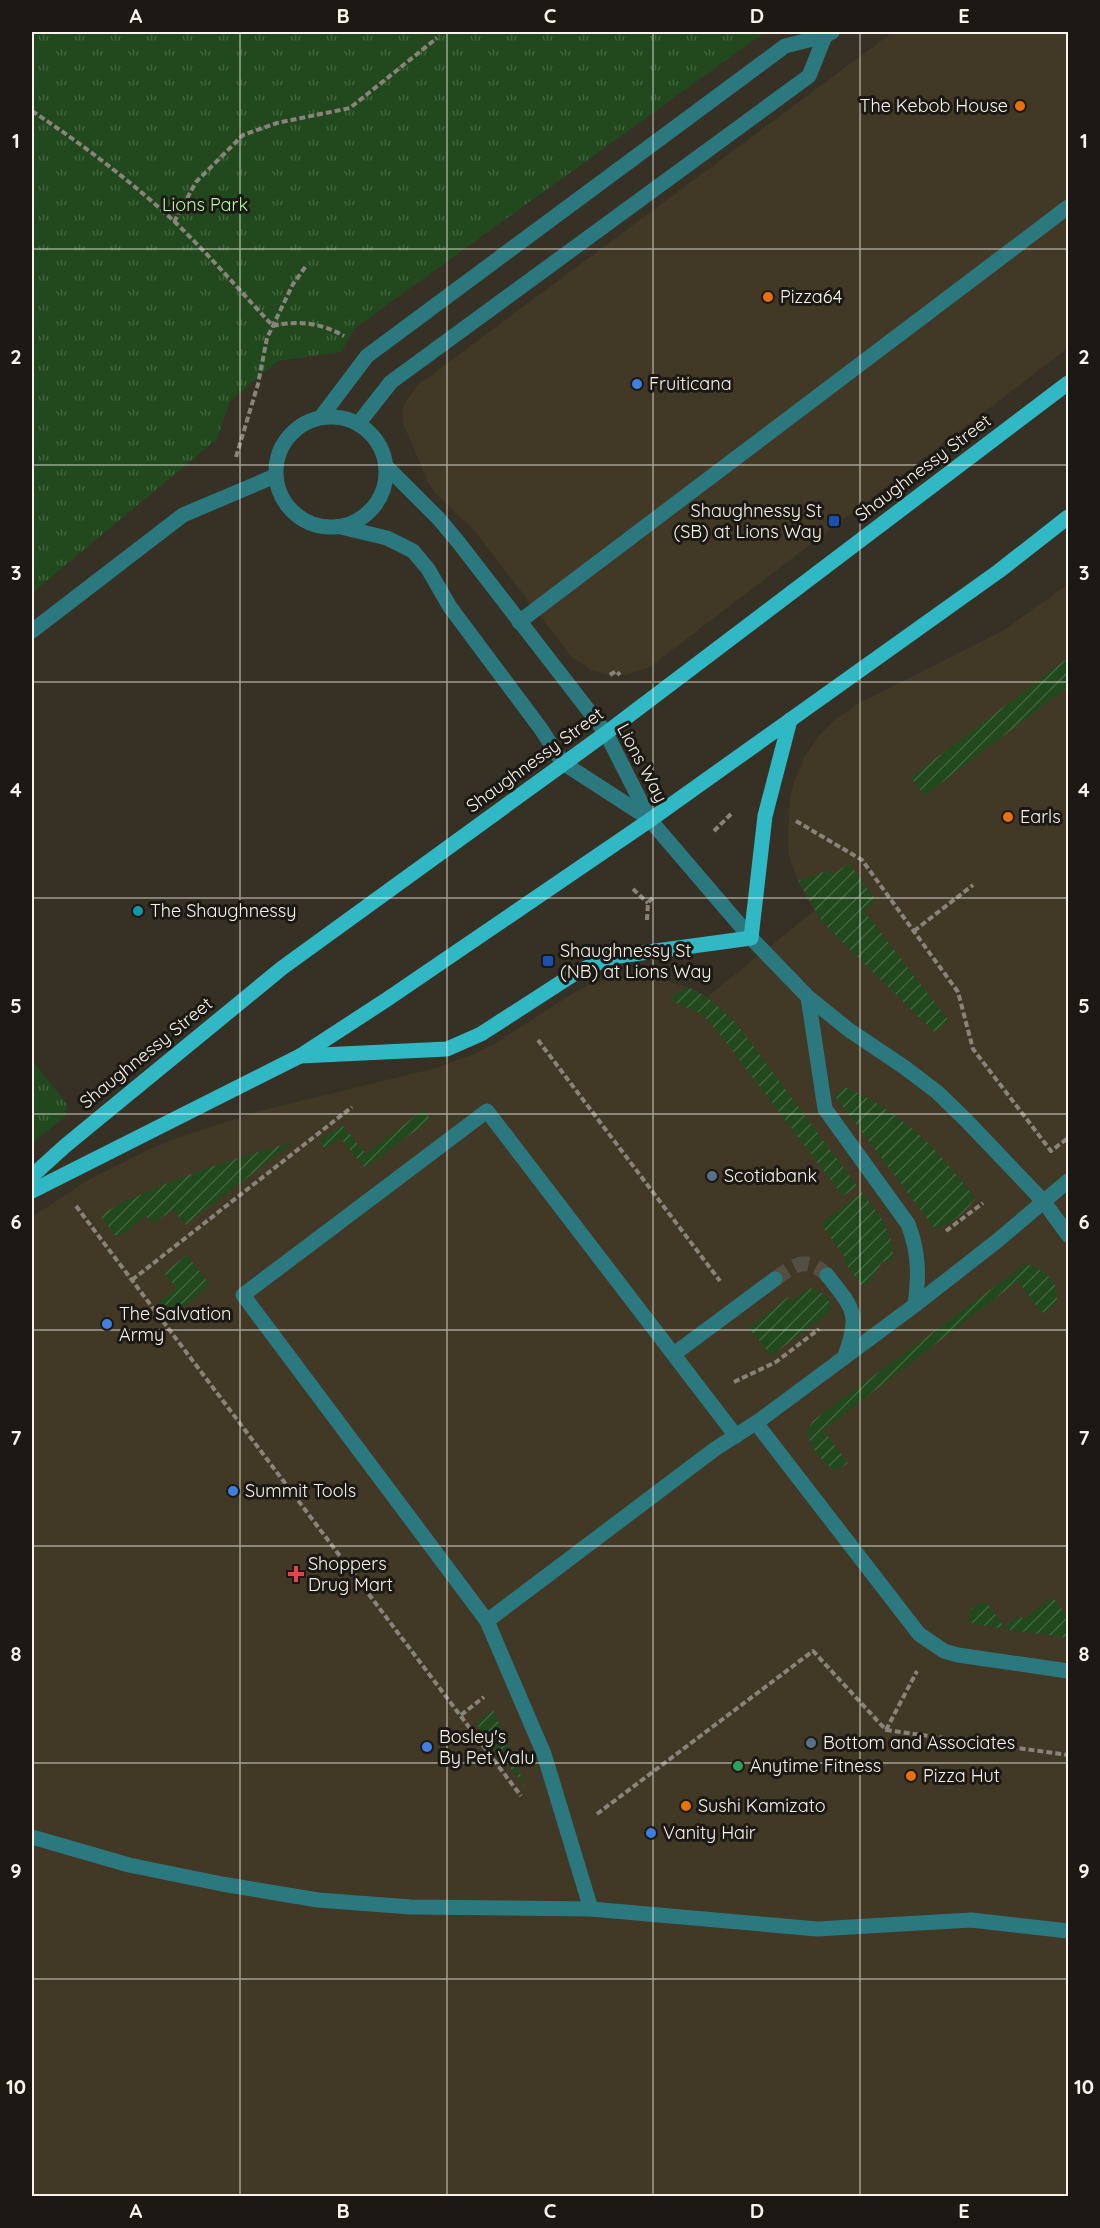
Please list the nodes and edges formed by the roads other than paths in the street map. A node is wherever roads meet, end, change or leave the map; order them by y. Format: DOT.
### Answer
graph roads {
  1 [pos="828,34"];
  2 [pos="1068,207"];
  3 [pos="1068,383"];
  4 [pos="321,417"];
  5 [pos="358,424"];
  6 [pos="388,468"];
  7 [pos="276,476"];
  8 [pos="1068,517"];
  9 [pos="341,527"];
  10 [pos="519,622"];
  11 [pos="32,631"];
  12 [pos="790,720"];
  13 [pos="606,733"];
  14 [pos="563,762"];
  15 [pos="650,820"];
  16 [pos="751,938"];
  17 [pos="808,997"];
  18 [pos="300,1056"];
  19 [pos="32,1176"];
  20 [pos="1068,1181"];
  21 [pos="32,1191"];
  22 [pos="1044,1202"];
  23 [pos="1068,1235"];
  24 [pos="827,1275"];
  25 [pos="775,1279"];
  26 [pos="915,1305"];
  27 [pos="674,1354"];
  28 [pos="844,1358"];
  29 [pos="756,1423"];
  30 [pos="736,1436"];
  31 [pos="487,1621"];
  32 [pos="1068,1671"];
  33 [pos="32,1837"];
  34 [pos="591,1909"];
  35 [pos="1068,1931"];
  1 -- 4 [label="street"];
  1 -- 5 [label="street"];
  2 -- 10 [label="street"];
  3 -- 13 [label="main road, Shaughnessy Street"];
  4 -- 5 [label="street"];
  4 -- 7 [label="street"];
  5 -- 6 [label="street"];
  6 -- 9 [label="street"];
  6 -- 10 [label="street, Lions Way"];
  7 -- 9 [label="street"];
  7 -- 11 [label="street"];
  8 -- 12 [label="main road"];
  9 -- 14 [label="street, Lions Way"];
  10 -- 13 [label="street, Lions Way"];
  12 -- 15 [label="main road"];
  12 -- 16 [label="main road"];
  13 -- 14 [label="main road, Shaughnessy Street"];
  13 -- 15 [label="street, Lions Way"];
  14 -- 15 [label="street, Lions Way"];
  14 -- 19 [label="main road, Shaughnessy Street"];
  15 -- 16 [label="street"];
  15 -- 18 [label="main road"];
  16 -- 17 [label="street"];
  16 -- 18 [label="main road"];
  17 -- 22 [label="street"];
  17 -- 26 [label="street"];
  18 -- 21 [label="main road"];
  20 -- 22 [label="street"];
  22 -- 23 [label="street"];
  22 -- 26 [label="street"];
  24 -- 28 [label="street"];
  25 -- 27 [label="street"];
  26 -- 28 [label="street"];
  27 -- 30 [label="street"];
  27 -- 31 [label="street"];
  28 -- 29 [label="street"];
  29 -- 30 [label="street"];
  29 -- 32 [label="street"];
  30 -- 31 [label="street"];
  31 -- 34 [label="street"];
  33 -- 34 [label="street"];
  34 -- 35 [label="street"];
}
